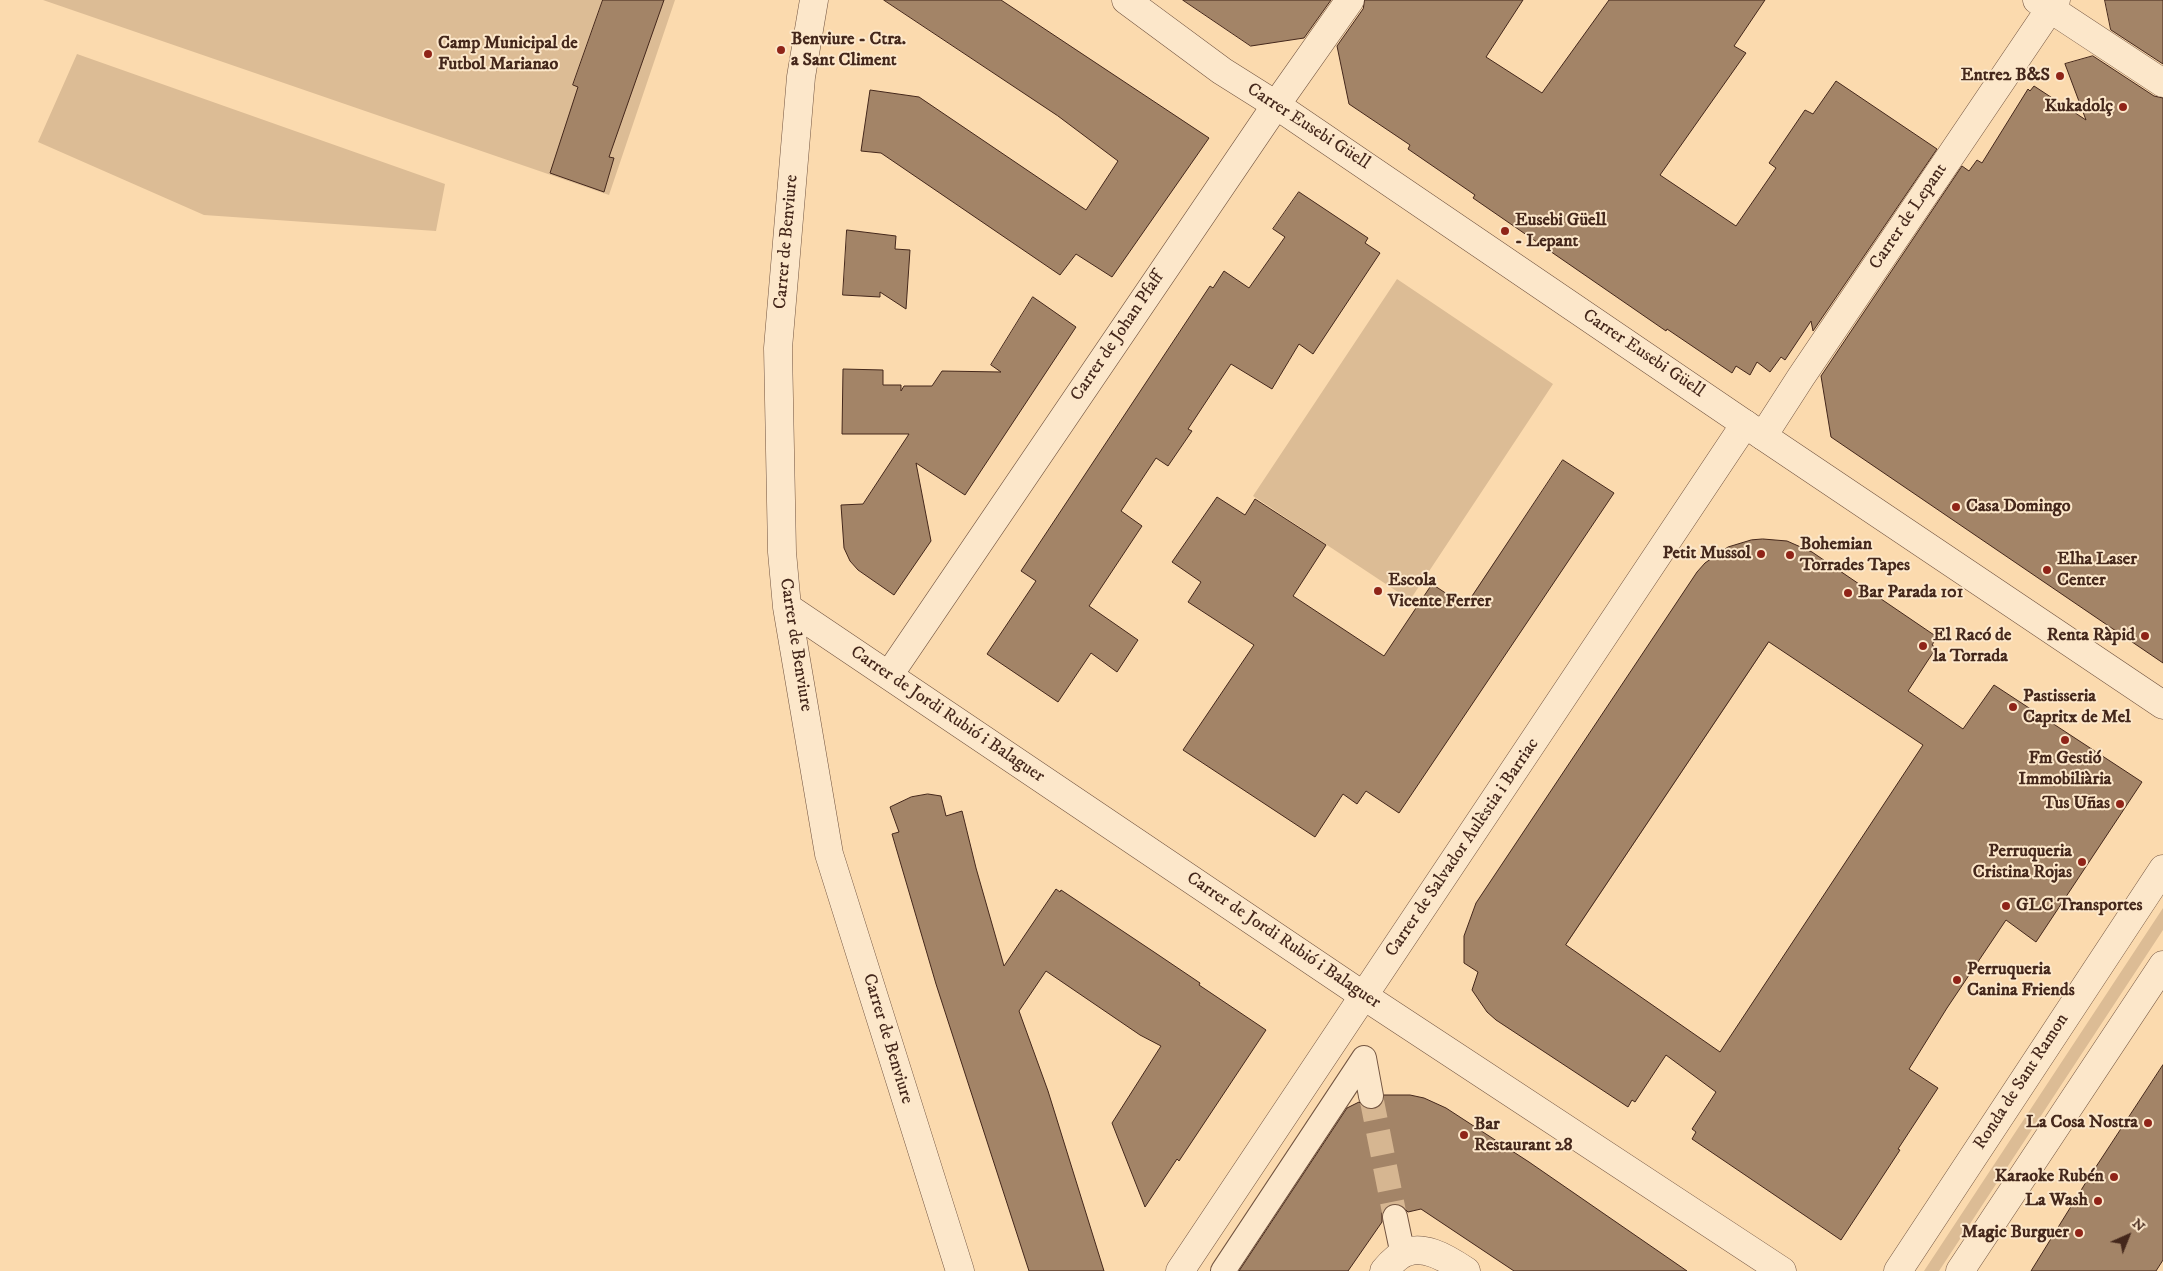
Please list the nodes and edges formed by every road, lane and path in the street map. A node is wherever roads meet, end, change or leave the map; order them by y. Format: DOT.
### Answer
graph roads {
  1 [pos="814,0"];
  2 [pos="1126,0"];
  3 [pos="1350,0"];
  4 [pos="2048,3"];
  5 [pos="2163,83"];
  6 [pos="1276,105"];
  7 [pos="1754,430"];
  8 [pos="787,608"];
  9 [pos="888,675"];
  10 [pos="2163,705"];
  11 [pos="2163,869"];
  12 [pos="2163,965"];
  13 [pos="1364,996"];
  14 [pos="1371,1096"];
  15 [pos="1395,1217"];
  16 [pos="1394,1263"];
  17 [pos="960,1271"];
  18 [pos="1180,1271"];
  19 [pos="1222,1271"];
  20 [pos="1466,1271"];
  21 [pos="1782,1271"];
  22 [pos="1898,1271"];
  23 [pos="1960,1271"];
  1 -- 8 [label="street, Carrer de Benviure"];
  2 -- 6 [label="street, Carrer Eusebi Güell"];
  3 -- 6 [label="street, Carrer de Johan Pfaff"];
  4 -- 5 [label="street"];
  4 -- 7 [label="street, Carrer de Lepant"];
  6 -- 7 [label="street, Carrer Eusebi Güell"];
  6 -- 9 [label="street, Carrer de Johan Pfaff"];
  7 -- 10 [label="street, Carrer Eusebi Güell"];
  7 -- 13 [label="street, Carrer de Salvador Aulèstia i Barriac"];
  8 -- 9 [label="street, Carrer de Jordi Rubió i Balaguer"];
  8 -- 17 [label="street, Carrer de Benviure"];
  9 -- 13 [label="street, Carrer de Jordi Rubió i Balaguer"];
  11 -- 22 [label="street, Ronda de Sant Ramon"];
  12 -- 23 [label="street"];
  13 -- 18 [label="street, Carrer de Salvador Aulèstia i Barriac"];
  13 -- 21 [label="street, Carrer de Jordi Rubió i Balaguer"];
  14 -- 19 [label="street"];
  15 -- 16 [label="street"];
  16 -- 20 [label="street"];
}
